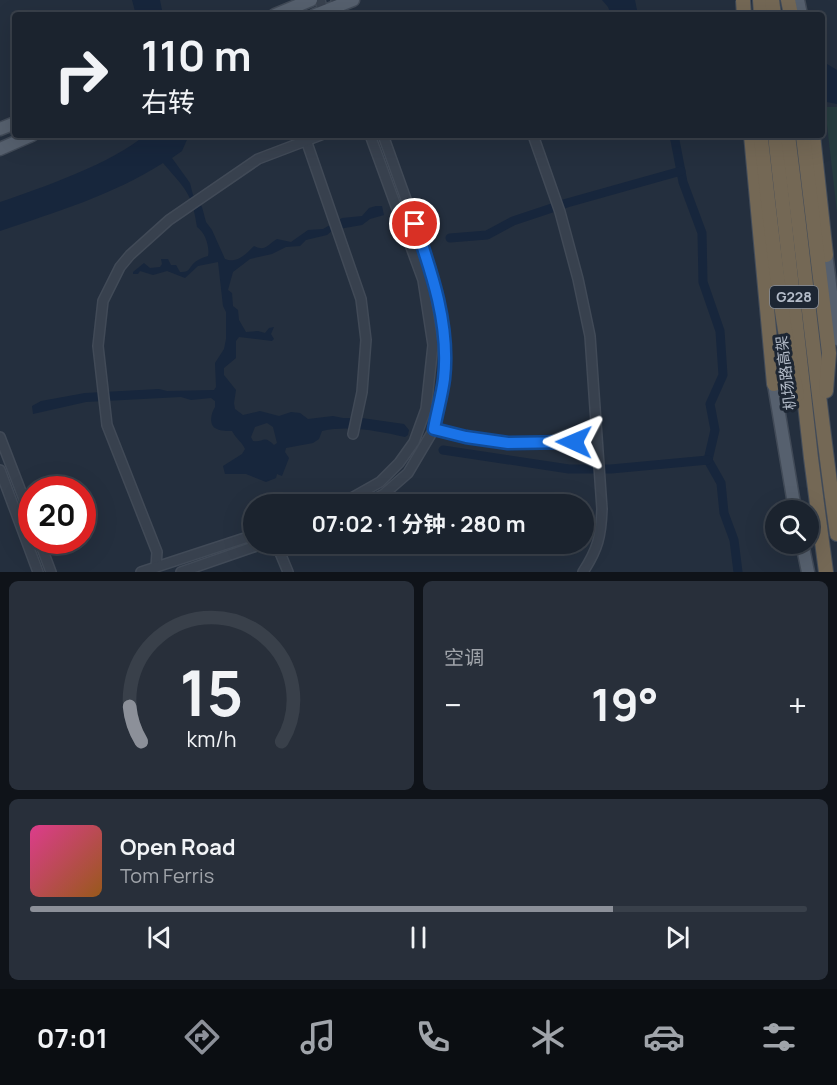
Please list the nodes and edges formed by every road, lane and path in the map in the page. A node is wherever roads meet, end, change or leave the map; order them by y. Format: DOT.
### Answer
graph roads {
  1 [pos="311,0"];
  2 [pos="353,0"];
  3 [pos="338,7"];
  4 [pos="320,10"];
  5 [pos="281,12"];
  6 [pos="25,138"];
  7 [pos="312,138"];
  8 [pos="371,138"];
  9 [pos="383,138"];
  10 [pos="534,138"];
  11 [pos="762,138"];
  12 [pos="762,138"];
  13 [pos="807,138"];
  14 [pos="807,138"];
  15 [pos="306,140"];
  16 [pos="0,149"];
  17 [pos="826,255"];
  18 [pos="837,339"];
  19 [pos="774,384"];
  20 [pos="434,429"];
  21 [pos="353,434"];
  22 [pos="0,437"];
  23 [pos="596,440"];
  24 [pos="0,470"];
  25 [pos="18,484"];
  26 [pos="359,494"];
  27 [pos="384,494"];
  28 [pos="793,500"];
  29 [pos="837,534"];
  30 [pos="243,539"];
  31 [pos="243,551"];
  32 [pos="44,554"];
  33 [pos="281,554"];
  34 [pos="804,554"];
  35 [pos="156,567"];
  36 [pos="808,570"];
  37 [pos="38,572"];
  38 [pos="51,572"];
  39 [pos="141,572"];
  40 [pos="181,572"];
  41 [pos="288,572"];
  42 [pos="583,572"];
  43 [pos="826,572"];
  1 -- 5 [label="main road"];
  2 -- 3 [label="main road"];
  3 -- 4 [label="main road"];
  6 -- 16 [label="main road"];
  7 -- 15 [label="street"];
  8 -- 26 [label="street"];
  9 -- 20 [label="street"];
  10 -- 23 [label="street"];
  11 -- 19 [label="highway"];
  12 -- 43 [label="highway, 机场路高架 / G228"];
  13 -- 17 [label="highway"];
  14 -- 29 [label="highway, 机场路高架 / G228"];
  15 -- 21 [label="street"];
  15 -- 35 [label="street"];
  17 -- 18 [label="main road"];
  19 -- 28 [label="main road"];
  20 -- 23 [label="street"];
  20 -- 27 [label="street"];
  22 -- 25 [label="street"];
  23 -- 42 [label="street"];
  24 -- 37 [label="street"];
  30 -- 35 [label="street"];
  31 -- 40 [label="street"];
  32 -- 38 [label="street"];
  33 -- 41 [label="street"];
  34 -- 36 [label="main road"];
  35 -- 39 [label="street"];
}
